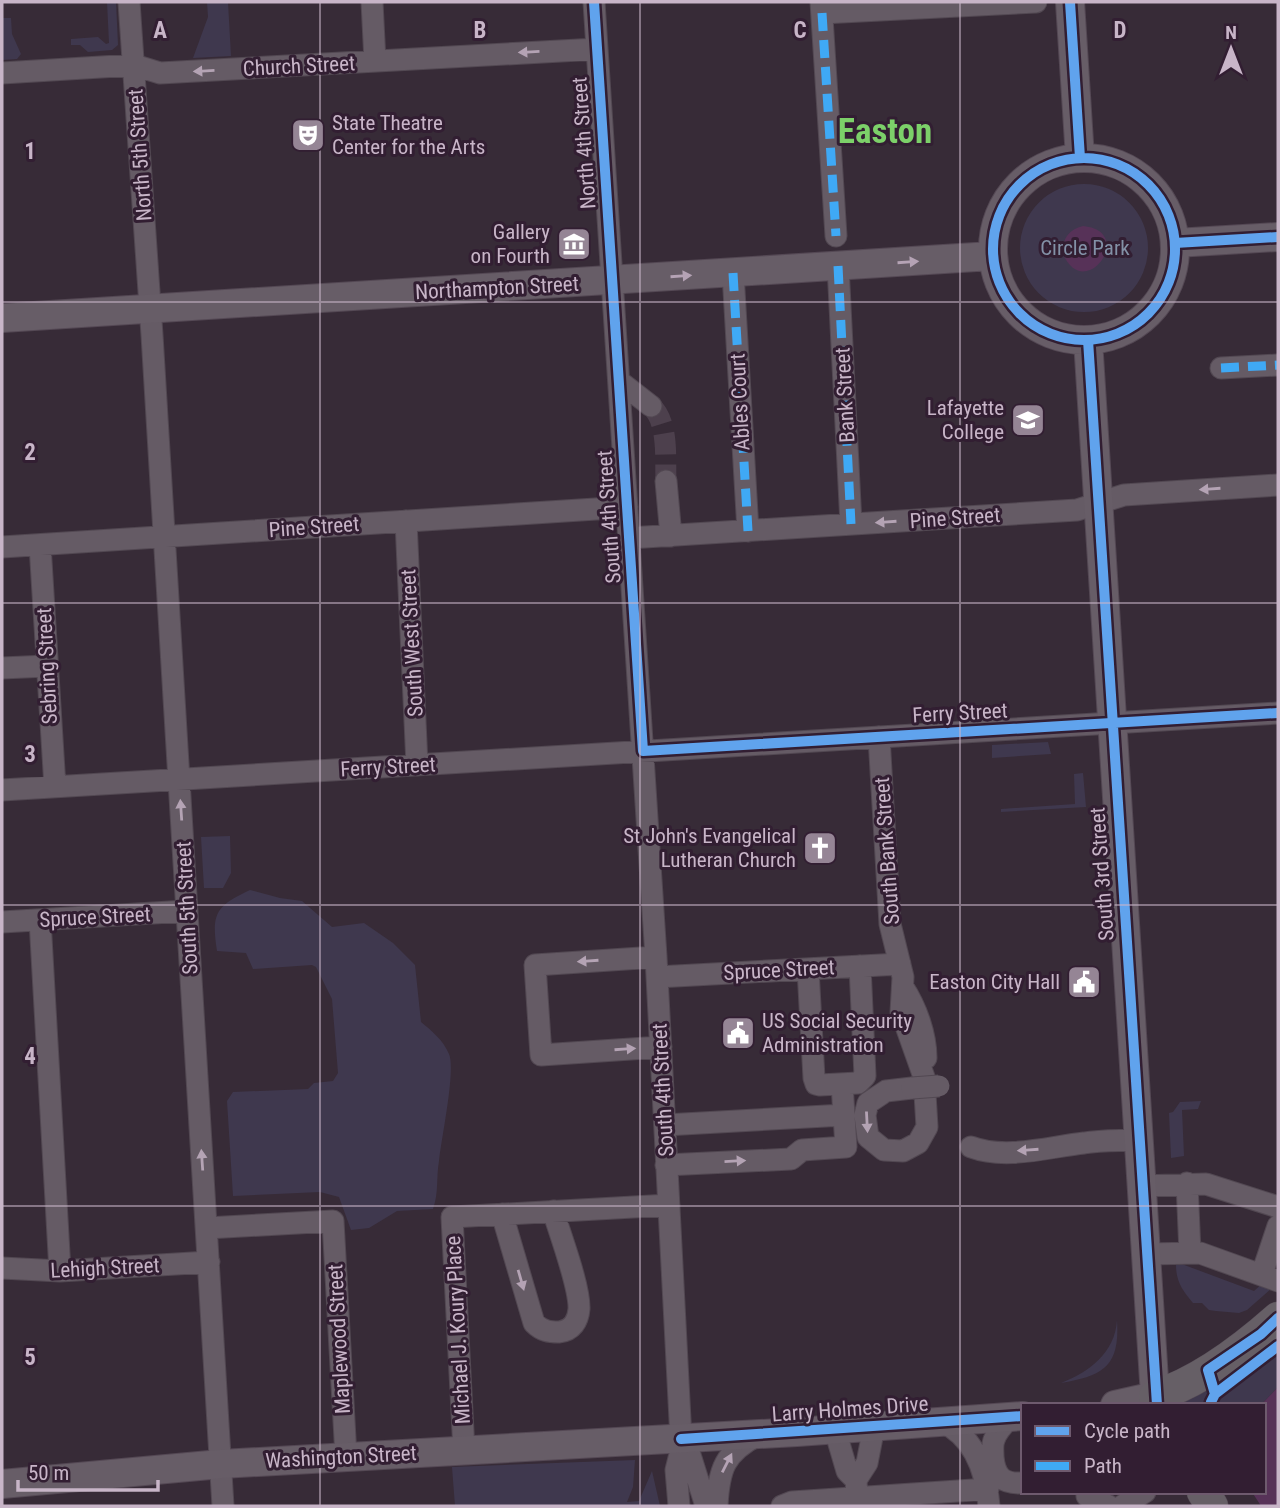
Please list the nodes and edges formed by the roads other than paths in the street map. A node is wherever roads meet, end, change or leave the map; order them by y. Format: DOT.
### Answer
graph roads {
  1 [pos="130,2"];
  2 [pos="372,2"];
  3 [pos="594,2"];
  4 [pos="1035,2"];
  5 [pos="1070,2"];
  6 [pos="821,8"];
  7 [pos="597,48"];
  8 [pos="375,61"];
  9 [pos="134,65"];
  10 [pos="2,73"];
  11 [pos="1080,158"];
  12 [pos="836,236"];
  13 [pos="1278,237"];
  14 [pos="1175,243"];
  15 [pos="992,257"];
  16 [pos="838,266"];
  17 [pos="733,273"];
  18 [pos="612,281"];
  19 [pos="151,309"];
  20 [pos="2,318"];
  21 [pos="1088,340"];
  22 [pos="1278,365"];
  23 [pos="1221,368"];
  24 [pos="619,381"];
  25 [pos="651,406"];
  26 [pos="666,481"];
  27 [pos="1278,485"];
  28 [pos="1098,503"];
  29 [pos="627,507"];
  30 [pos="406,521"];
  31 [pos="851,524"];
  32 [pos="748,531"];
  33 [pos="671,536"];
  34 [pos="164,537"];
  35 [pos="629,538"];
  36 [pos="40,545"];
  37 [pos="2,547"];
  38 [pos="47,666"];
  39 [pos="2,668"];
  40 [pos="1278,713"];
  41 [pos="1112,723"];
  42 [pos="879,737"];
  43 [pos="643,751"];
  44 [pos="417,765"];
  45 [pos="179,780"];
  46 [pos="55,787"];
  47 [pos="2,790"];
  48 [pos="187,911"];
  49 [pos="40,920"];
  50 [pos="2,922"];
  51 [pos="900,964"];
  52 [pos="860,966"];
  53 [pos="656,967"];
  54 [pos="808,969"];
  55 [pos="660,1047"];
  56 [pos="842,1084"];
  57 [pos="925,1084"];
  58 [pos="844,1115"];
  59 [pos="664,1125"];
  60 [pos="1138,1140"];
  61 [pos="971,1147"];
  62 [pos="666,1165"];
  63 [pos="1187,1183"];
  64 [pos="1141,1186"];
  65 [pos="668,1205"];
  66 [pos="1278,1207"];
  67 [pos="553,1212"];
  68 [pos="502,1214"];
  69 [pos="1278,1226"];
  70 [pos="206,1228"];
  71 [pos="1190,1253"];
  72 [pos="1146,1254"];
  73 [pos="209,1262"];
  74 [pos="2,1268"];
  75 [pos="60,1271"];
  76 [pos="1270,1277"];
  77 [pos="1278,1318"];
  78 [pos="1156,1400"];
  79 [pos="1131,1403"];
  80 [pos="1017,1416"];
  81 [pos="942,1422"];
  82 [pos="874,1427"];
  83 [pos="835,1430"];
  84 [pos="760,1434"];
  85 [pos="681,1439"];
  86 [pos="464,1451"];
  87 [pos="346,1457"];
  88 [pos="221,1464"];
  89 [pos="1021,1483"];
  90 [pos="2,1484"];
  91 [pos="856,1489"];
  92 [pos="1021,1491"];
  93 [pos="1142,1494"];
  94 [pos="988,1498"];
  95 [pos="1087,1498"];
  96 [pos="942,1499"];
  97 [pos="223,1506"];
  98 [pos="679,1506"];
  99 [pos="706,1506"];
  100 [pos="717,1506"];
  101 [pos="782,1506"];
  102 [pos="1002,1506"];
  103 [pos="1109,1506"];
  104 [pos="1122,1506"];
  1 -- 9 [label="street, North 5th Street"];
  2 -- 8 [label="street"];
  3 -- 7 [label="street, North 4th Street"];
  4 -- 6 [label="street"];
  5 -- 11 [label="main road"];
  6 -- 12 [label="street"];
  7 -- 8 [label="street, Church Street, one-way"];
  7 -- 18 [label="street, North 4th Street"];
  8 -- 9 [label="street, Church Street, one-way"];
  9 -- 10 [label="street, Church Street"];
  9 -- 19 [label="street, North 5th Street"];
  11 -- 14 [label="main road"];
  11 -- 15 [label="main road"];
  13 -- 14 [label="main road"];
  14 -- 21 [label="main road"];
  16 -- 15 [label="main road, Northampton Street, one-way"];
  15 -- 21 [label="main road"];
  16 -- 17 [label="main road, Northampton Street"];
  16 -- 31 [label="street, Bank Street"];
  18 -- 17 [label="main road, Northampton Street, one-way"];
  17 -- 32 [label="street, Ables Court"];
  18 -- 19 [label="main road, Northampton Street"];
  18 -- 24 [label="street, South 4th Street"];
  19 -- 20 [label="main road, Northampton Street"];
  19 -- 34 [label="street, South 5th Street"];
  21 -- 28 [label="main road, South 3rd Street"];
  22 -- 23 [label="street"];
  24 -- 25 [label="street"];
  24 -- 29 [label="street, South 4th Street"];
  26 -- 33 [label="street"];
  27 -- 28 [label="street, Pine Street, one-way"];
  28 -- 31 [label="street, Pine Street, one-way"];
  28 -- 41 [label="main road, South 3rd Street"];
  29 -- 30 [label="street, Pine Street"];
  29 -- 35 [label="street, South 4th Street"];
  30 -- 34 [label="street, Pine Street"];
  30 -- 44 [label="street, South West Street"];
  31 -- 32 [label="street, Pine Street"];
  32 -- 33 [label="street, Pine Street"];
  33 -- 35 [label="street, Pine Street"];
  34 -- 36 [label="street, Pine Street"];
  34 -- 45 [label="street, South 5th Street"];
  35 -- 43 [label="street, South 4th Street"];
  36 -- 37 [label="street, Pine Street"];
  36 -- 38 [label="street, Sebring Street"];
  38 -- 39 [label="street"];
  38 -- 46 [label="street, Sebring Street"];
  40 -- 41 [label="street, Ferry Street"];
  41 -- 42 [label="street, Ferry Street"];
  41 -- 60 [label="main road, South 3rd Street"];
  42 -- 43 [label="street, Ferry Street"];
  42 -- 51 [label="street, South Bank Street"];
  43 -- 44 [label="street, Ferry Street"];
  43 -- 53 [label="street, South 4th Street"];
  44 -- 45 [label="street, Ferry Street"];
  45 -- 46 [label="street, Ferry Street"];
  48 -- 45 [label="street, South 5th Street, one-way"];
  46 -- 47 [label="street, Ferry Street"];
  48 -- 49 [label="street, Spruce Street"];
  70 -- 48 [label="street, South 5th Street, one-way"];
  49 -- 50 [label="street, Spruce Street"];
  49 -- 75 [label="street"];
  51 -- 52 [label="street, Spruce Street"];
  51 -- 57 [label="street, South Bank Street"];
  52 -- 54 [label="street, Spruce Street"];
  52 -- 56 [label="street"];
  53 -- 54 [label="street, Spruce Street"];
  53 -- 55 [label="street, South 4th Street"];
  53 -- 55 [label="street, Spruce Street, one-way"];
  54 -- 56 [label="street"];
  55 -- 59 [label="street, South 4th Street"];
  56 -- 58 [label="street"];
  58 -- 59 [label="street"];
  62 -- 58 [label="street, one-way"];
  59 -- 62 [label="street, South 4th Street"];
  60 -- 61 [label="street, one-way"];
  60 -- 64 [label="main road, South 3rd Street"];
  62 -- 65 [label="street, South 4th Street"];
  63 -- 64 [label="street"];
  63 -- 66 [label="street"];
  63 -- 71 [label="street"];
  64 -- 72 [label="main road, South 3rd Street"];
  65 -- 67 [label="street, Michael J. Koury Place"];
  65 -- 85 [label="street, South 4th Street"];
  67 -- 68 [label="street, Michael J. Koury Place"];
  68 -- 67 [label="street, one-way"];
  68 -- 86 [label="street, Michael J. Koury Place"];
  69 -- 76 [label="street"];
  70 -- 73 [label="street, South 5th Street"];
  70 -- 87 [label="street, Maplewood Street"];
  71 -- 72 [label="street"];
  71 -- 76 [label="street"];
  72 -- 78 [label="main road, South 3rd Street"];
  73 -- 75 [label="street, Lehigh Street"];
  73 -- 88 [label="street, South 5th Street"];
  74 -- 75 [label="street, Lehigh Street"];
  77 -- 78 [label="highway"];
  78 -- 79 [label="main road"];
  80 -- 81 [label="main road, Larry Holmes Drive"];
  80 -- 89 [label="street"];
  81 -- 82 [label="main road, Larry Holmes Drive"];
  81 -- 94 [label="street"];
  82 -- 83 [label="main road, Larry Holmes Drive"];
  82 -- 91 [label="street"];
  83 -- 84 [label="main road, Larry Holmes Drive"];
  83 -- 91 [label="street"];
  84 -- 85 [label="main road, Larry Holmes Drive"];
  100 -- 84 [label="street, one-way"];
  85 -- 86 [label="main road, Washington Street"];
  85 -- 98 [label="street"];
  85 -- 99 [label="street"];
  86 -- 87 [label="main road, Washington Street"];
  87 -- 88 [label="main road, Washington Street"];
  88 -- 90 [label="main road, Washington Street"];
  88 -- 97 [label="street, South 5th Street"];
  91 -- 96 [label="street"];
  91 -- 101 [label="street"];
  92 -- 102 [label="street"];
  93 -- 104 [label="street"];
  94 -- 96 [label="street"];
  95 -- 103 [label="street"];
}
